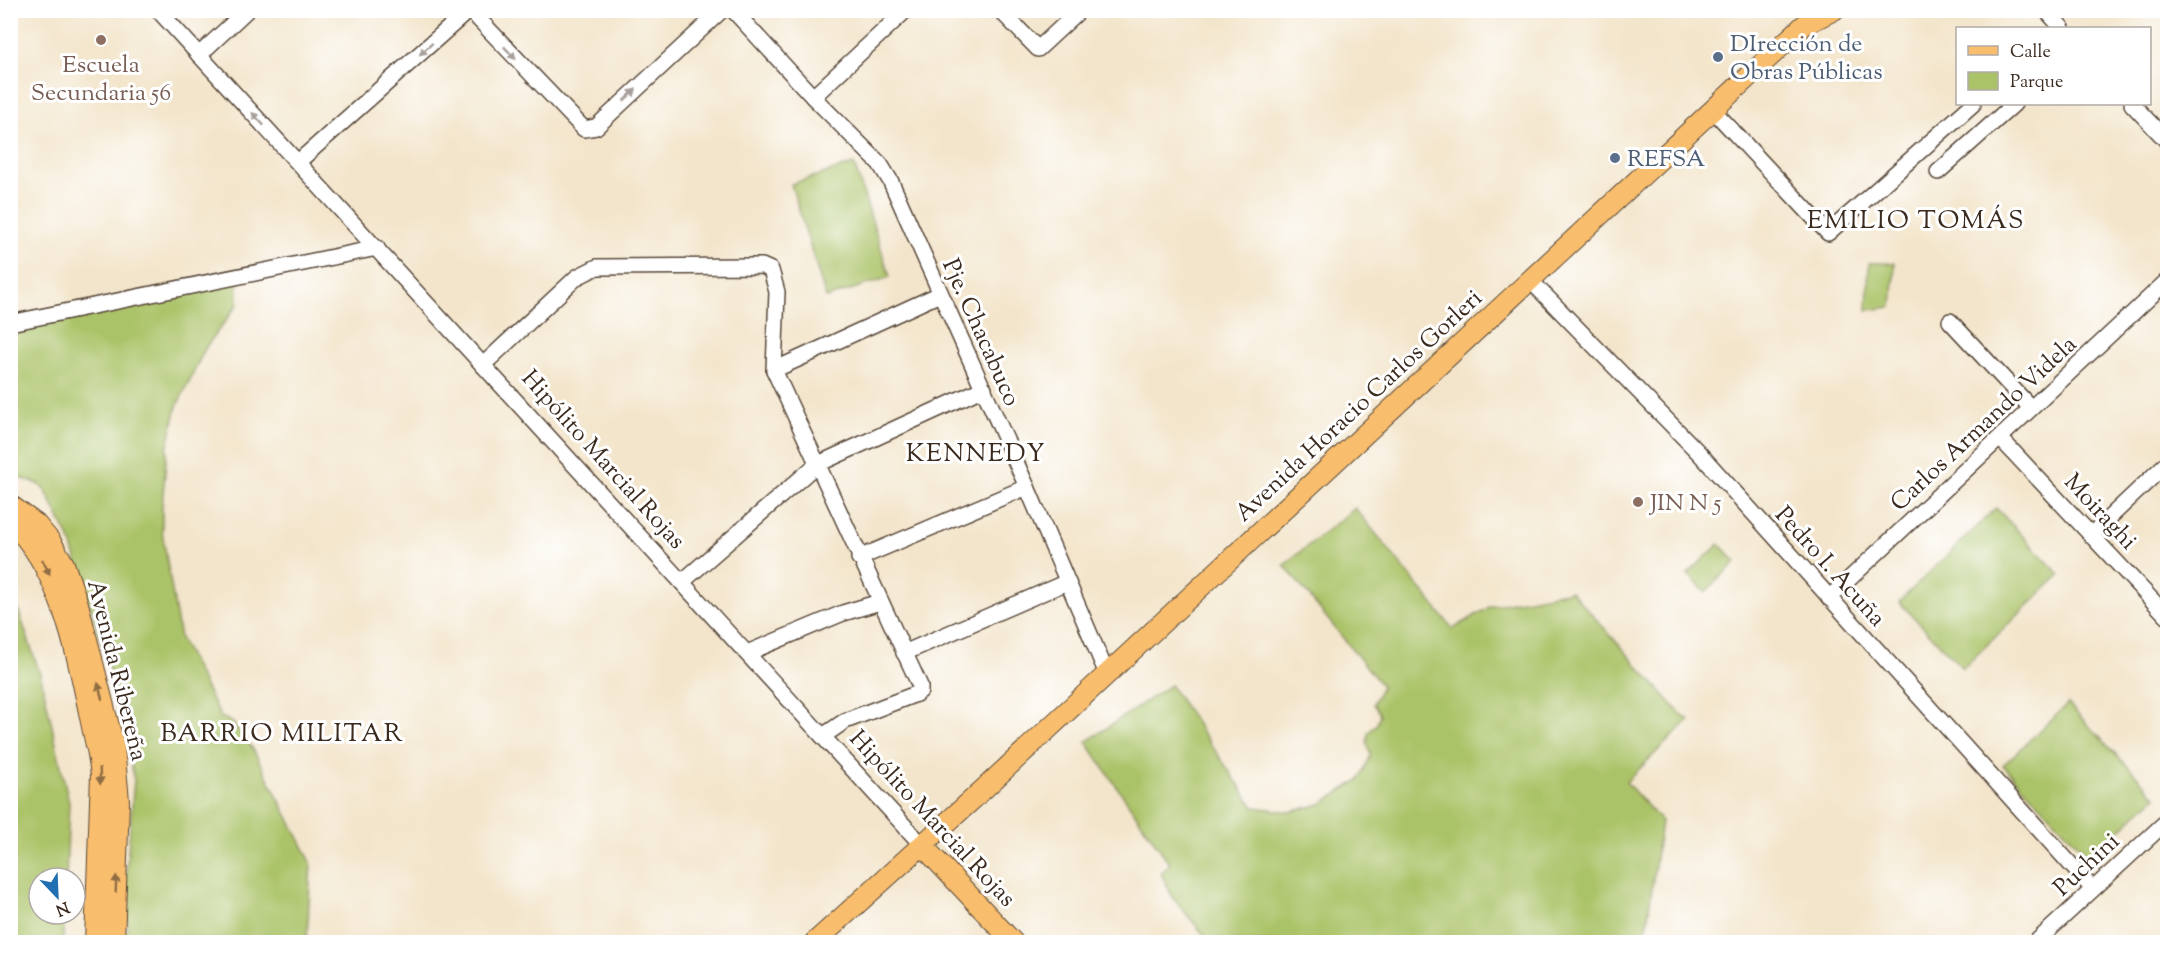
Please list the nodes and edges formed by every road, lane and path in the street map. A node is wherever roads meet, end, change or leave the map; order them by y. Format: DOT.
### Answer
graph roads {
  1 [pos="158,10"];
  2 [pos="247,10"];
  3 [pos="470,10"];
  4 [pos="722,10"];
  5 [pos="733,10"];
  6 [pos="906,10"];
  7 [pos="1000,10"];
  8 [pos="1080,10"];
  9 [pos="1834,10"];
  10 [pos="2046,10"];
  11 [pos="2059,27"];
  12 [pos="199,55"];
  13 [pos="813,97"];
  14 [pos="1971,105"];
  15 [pos="2013,105"];
  16 [pos="2133,105"];
  17 [pos="1713,110"];
  18 [pos="2168,141"];
  19 [pos="298,162"];
  20 [pos="1938,172"];
  21 [pos="377,248"];
  22 [pos="1530,280"];
  23 [pos="2168,280"];
  24 [pos="940,294"];
  25 [pos="1950,321"];
  26 [pos="10,323"];
  27 [pos="483,365"];
  28 [pos="774,370"];
  29 [pos="984,388"];
  30 [pos="2031,408"];
  31 [pos="2000,438"];
  32 [pos="2168,462"];
  33 [pos="816,465"];
  34 [pos="1027,487"];
  35 [pos="10,505"];
  36 [pos="10,522"];
  37 [pos="2092,534"];
  38 [pos="859,558"];
  39 [pos="682,582"];
  40 [pos="1067,582"];
  41 [pos="1829,598"];
  42 [pos="880,602"];
  43 [pos="2168,617"];
  44 [pos="747,653"];
  45 [pos="904,653"];
  46 [pos="1107,674"];
  47 [pos="823,736"];
  48 [pos="2164,829"];
  49 [pos="922,844"];
  50 [pos="2092,888"];
  51 [pos="95,942"];
  52 [pos="114,942"];
  53 [pos="815,942"];
  54 [pos="1013,942"];
  55 [pos="2036,942"];
  1 -- 12 [label="street, Hipólito Marcial Rojas"];
  2 -- 12 [label="street"];
  3 -- 4 [label="street, one-way"];
  3 -- 19 [label="street, one-way"];
  5 -- 13 [label="street, Pje. Chacabuco"];
  6 -- 13 [label="street"];
  7 -- 8 [label="street"];
  9 -- 17 [label="main road, Avenida Horacio Carlos Gorleri"];
  10 -- 11 [label="street"];
  19 -- 12 [label="street, Hipólito Marcial Rojas, one-way"];
  13 -- 24 [label="street, Pje. Chacabuco"];
  14 -- 17 [label="street"];
  15 -- 20 [label="street"];
  16 -- 18 [label="street"];
  17 -- 22 [label="main road, Avenida Horacio Carlos Gorleri"];
  19 -- 21 [label="street, Hipólito Marcial Rojas"];
  21 -- 26 [label="street"];
  21 -- 27 [label="street, Hipólito Marcial Rojas"];
  22 -- 41 [label="street, Pedro I. Acuña"];
  22 -- 46 [label="main road, Avenida Horacio Carlos Gorleri"];
  23 -- 30 [label="street, Carlos Armando Videla"];
  24 -- 28 [label="street"];
  24 -- 29 [label="street, Pje. Chacabuco"];
  25 -- 30 [label="street"];
  27 -- 28 [label="street"];
  27 -- 39 [label="street, Hipólito Marcial Rojas"];
  28 -- 33 [label="street"];
  29 -- 33 [label="street"];
  29 -- 34 [label="street, Pje. Chacabuco"];
  30 -- 31 [label="street, Carlos Armando Videla"];
  31 -- 37 [label="street, Moiraghi"];
  31 -- 41 [label="street, Carlos Armando Videla"];
  32 -- 37 [label="street"];
  33 -- 38 [label="street"];
  33 -- 39 [label="street"];
  34 -- 38 [label="street"];
  34 -- 40 [label="street, Pje. Chacabuco"];
  52 -- 35 [label="main road, Avenida Ribereña, one-way"];
  36 -- 51 [label="main road, Avenida Ribereña, one-way"];
  37 -- 43 [label="street, Moiraghi"];
  38 -- 42 [label="street"];
  39 -- 44 [label="street, Hipólito Marcial Rojas"];
  40 -- 45 [label="street"];
  40 -- 46 [label="street, Pje. Chacabuco"];
  41 -- 50 [label="street, Pedro I. Acuña"];
  42 -- 44 [label="street"];
  42 -- 45 [label="street"];
  44 -- 47 [label="street, Hipólito Marcial Rojas"];
  45 -- 47 [label="street"];
  46 -- 49 [label="main road, Avenida Horacio Carlos Gorleri"];
  47 -- 49 [label="street, Hipólito Marcial Rojas"];
  48 -- 50 [label="street, Puchini"];
  49 -- 53 [label="main road, Avenida Horacio Carlos Gorleri"];
  49 -- 54 [label="main road, Hipólito Marcial Rojas"];
  50 -- 55 [label="street, Puchini"];
}
